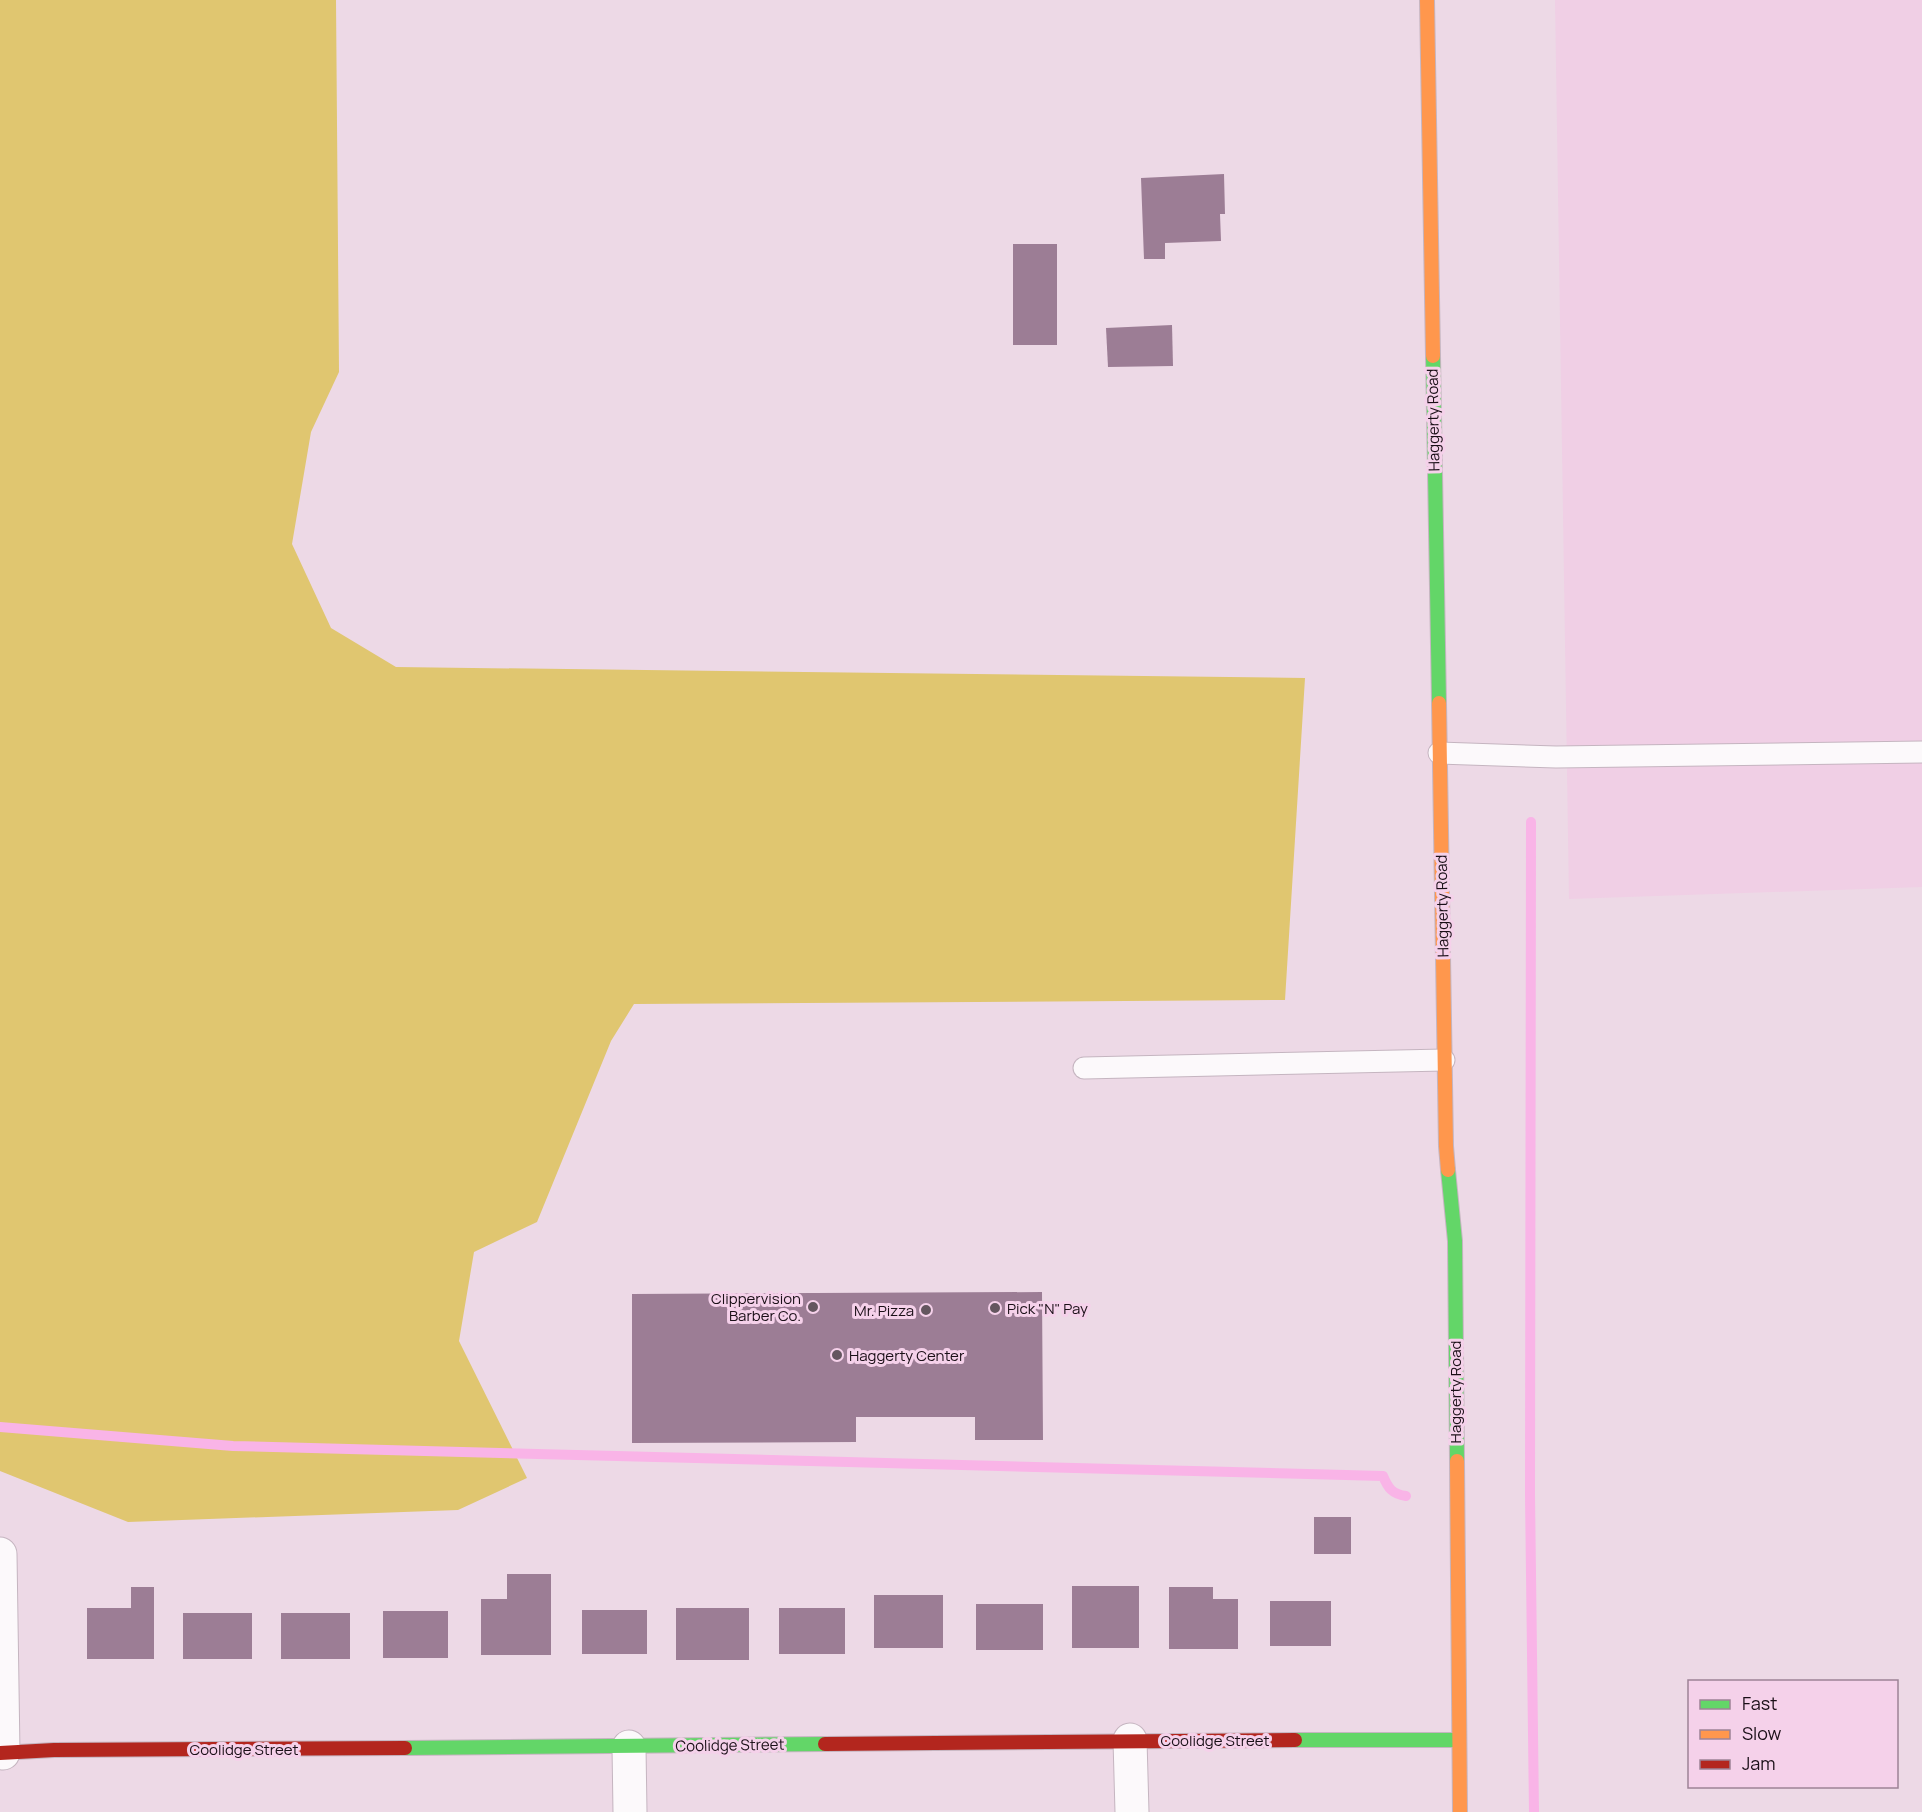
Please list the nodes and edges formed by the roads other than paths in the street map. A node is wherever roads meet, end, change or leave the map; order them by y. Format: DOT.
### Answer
graph roads {
  1 [pos="1427,0"];
  2 [pos="1922,752"];
  3 [pos="1439,753"];
  4 [pos="1444,1060"];
  5 [pos="1084,1068"];
  6 [pos="0,1554"];
  7 [pos="1130,1740"];
  8 [pos="1459,1740"];
  9 [pos="629,1747"];
  10 [pos="2,1753"];
  11 [pos="630,1812"];
  12 [pos="1132,1812"];
  13 [pos="1460,1812"];
  1 -- 3 [label="main road, Haggerty Road"];
  2 -- 3 [label="lane"];
  3 -- 4 [label="main road, Haggerty Road"];
  4 -- 5 [label="lane"];
  4 -- 8 [label="main road, Haggerty Road"];
  6 -- 10 [label="street"];
  7 -- 8 [label="main road, Coolidge Street"];
  7 -- 9 [label="main road, Coolidge Street"];
  7 -- 12 [label="street"];
  8 -- 13 [label="main road, Haggerty Road"];
  9 -- 10 [label="main road, Coolidge Street"];
  9 -- 11 [label="street"];
}
